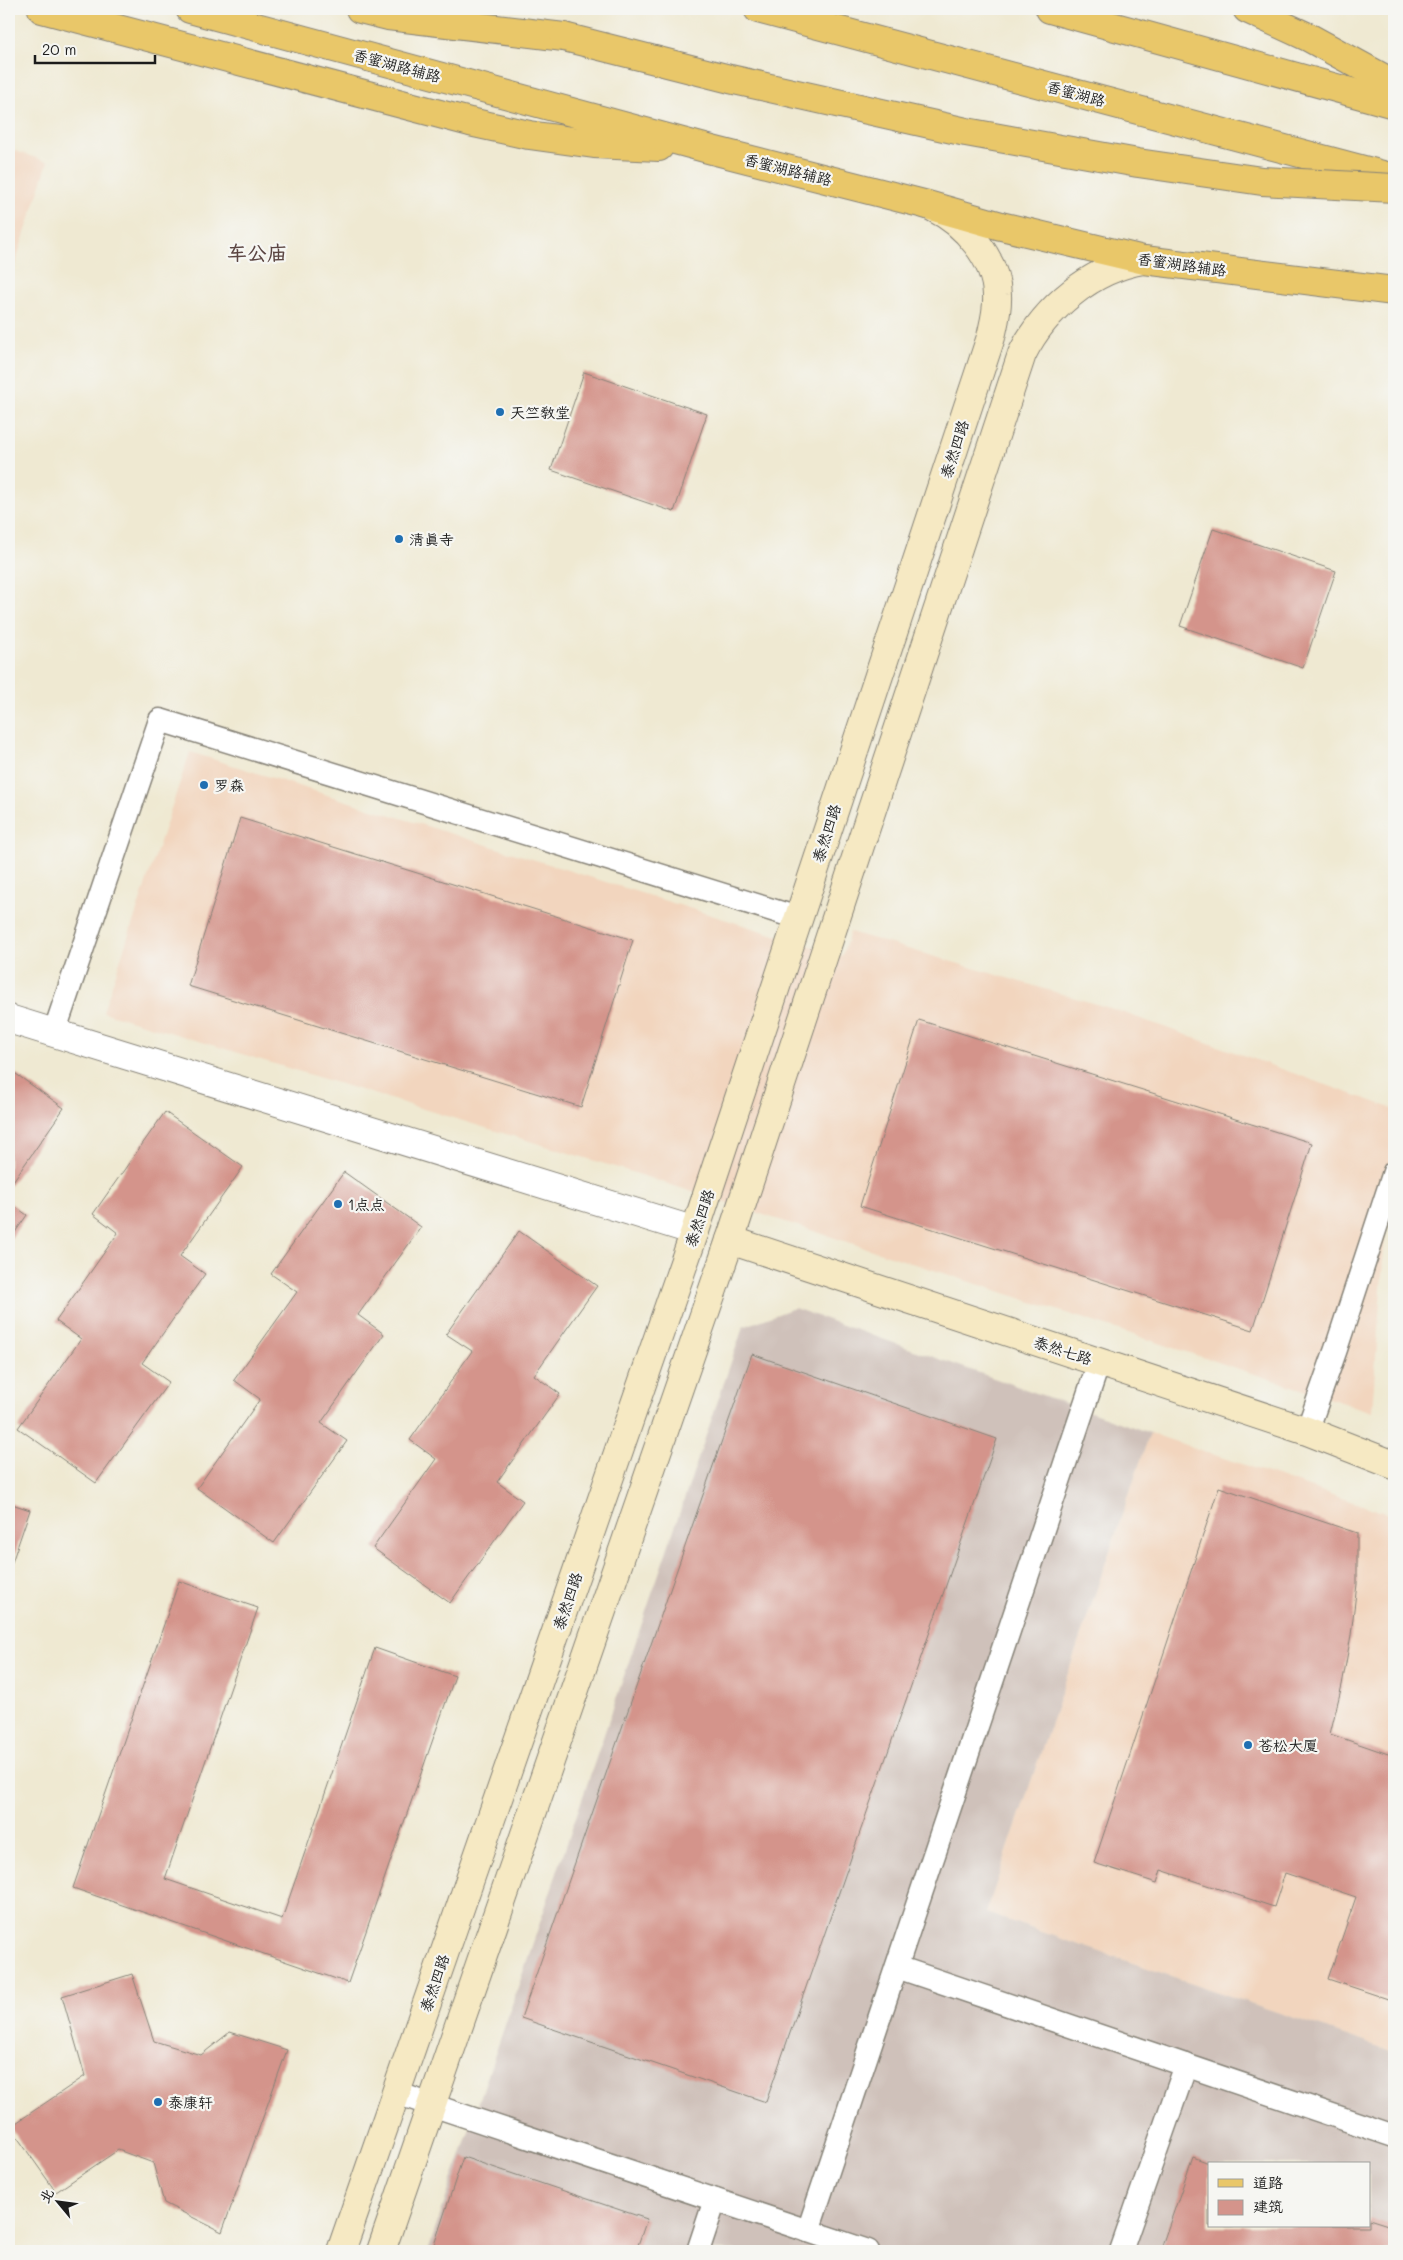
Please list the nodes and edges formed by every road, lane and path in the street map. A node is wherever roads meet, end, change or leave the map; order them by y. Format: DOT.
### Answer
graph roads {
  1 [pos="42,9"];
  2 [pos="190,9"];
  3 [pos="360,9"];
  4 [pos="493,9"];
  5 [pos="758,9"];
  6 [pos="1050,9"];
  7 [pos="1247,9"];
  8 [pos="564,37"];
  9 [pos="1394,84"];
  10 [pos="1394,104"];
  11 [pos="712,150"];
  12 [pos="1394,178"];
  13 [pos="1394,188"];
  14 [pos="924,204"];
  15 [pos="1144,260"];
  16 [pos="1394,291"];
  17 [pos="798,918"];
  18 [pos="9,1019"];
  19 [pos="54,1033"];
  20 [pos="1394,1172"];
  21 [pos="695,1231"];
  22 [pos="730,1240"];
  23 [pos="1099,1362"];
  24 [pos="1307,1430"];
  25 [pos="1394,1465"];
  26 [pos="897,1968"];
  27 [pos="1186,2065"];
  28 [pos="396,2093"];
  29 [pos="431,2105"];
  30 [pos="1394,2136"];
  31 [pos="715,2200"];
  32 [pos="808,2231"];
  33 [pos="341,2251"];
  34 [pos="380,2251"];
  35 [pos="698,2251"];
  36 [pos="868,2251"];
  37 [pos="1121,2251"];
  1 -- 11 [label="main road"];
  2 -- 11 [label="main road, 香蜜湖路辅路"];
  3 -- 8 [label="main road"];
  4 -- 8 [label="main road"];
  5 -- 12 [label="main road, 香蜜湖路"];
  6 -- 10 [label="main road"];
  7 -- 9 [label="main road"];
  8 -- 13 [label="main road, bridge"];
  11 -- 14 [label="main road, 香蜜湖路辅路"];
  14 -- 15 [label="main road, 香蜜湖路辅路"];
  14 -- 17 [label="street, 泰然四路"];
  15 -- 16 [label="main road, 香蜜湖路辅路"];
  15 -- 22 [label="street"];
  17 -- 19 [label="lane"];
  17 -- 21 [label="street, 泰然四路"];
  18 -- 19 [label="street"];
  19 -- 21 [label="street"];
  20 -- 24 [label="lane"];
  21 -- 28 [label="street, 泰然四路"];
  22 -- 23 [label="street, 泰然七路"];
  22 -- 29 [label="street"];
  23 -- 24 [label="street, 泰然七路"];
  23 -- 26 [label="lane"];
  24 -- 25 [label="street, 泰然七路"];
  26 -- 27 [label="lane"];
  26 -- 32 [label="lane"];
  27 -- 30 [label="lane"];
  27 -- 37 [label="lane"];
  28 -- 29 [label="lane"];
  28 -- 33 [label="street, 泰然四路"];
  29 -- 31 [label="lane"];
  29 -- 34 [label="street"];
  31 -- 32 [label="lane"];
  31 -- 35 [label="lane"];
  32 -- 36 [label="lane"];
}
